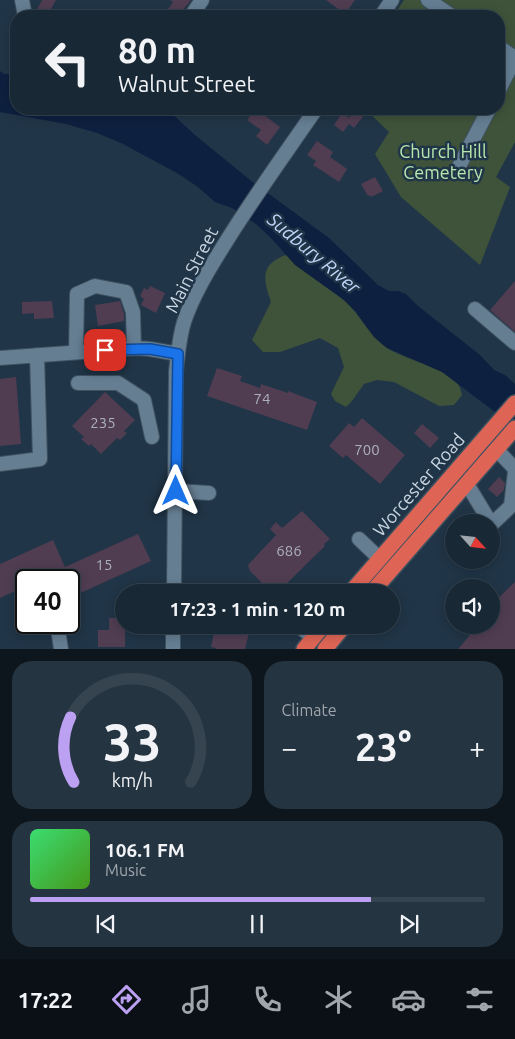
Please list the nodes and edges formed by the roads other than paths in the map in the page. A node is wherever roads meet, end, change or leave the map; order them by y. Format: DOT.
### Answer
graph roads {
  1 [pos="428,0"];
  2 [pos="443,10"];
  3 [pos="505,51"];
  4 [pos="505,78"];
  5 [pos="312,115"];
  6 [pos="486,115"];
  7 [pos="456,172"];
  8 [pos="475,309"];
  9 [pos="515,343"];
  10 [pos="134,348"];
  11 [pos="76,352"];
  12 [pos="178,354"];
  13 [pos="37,355"];
  14 [pos="0,358"];
  15 [pos="78,383"];
  16 [pos="515,402"];
  17 [pos="515,428"];
  18 [pos="152,437"];
  19 [pos="498,447"];
  20 [pos="0,464"];
  21 [pos="515,470"];
  22 [pos="467,484"];
  23 [pos="176,491"];
  24 [pos="209,493"];
  25 [pos="485,514"];
  26 [pos="500,516"];
  27 [pos="359,539"];
  28 [pos="380,558"];
  29 [pos="174,584"];
  30 [pos="358,584"];
  31 [pos="379,584"];
  32 [pos="59,634"];
  33 [pos="174,634"];
  34 [pos="316,634"];
  35 [pos="337,634"];
  36 [pos="308,644"];
  37 [pos="61,649"];
  38 [pos="173,649"];
  39 [pos="325,649"];
  1 -- 2 [label="street"];
  3 -- 4 [label="street"];
  5 -- 12 [label="street, Main Street"];
  6 -- 7 [label="street"];
  8 -- 9 [label="street"];
  10 -- 11 [label="street"];
  10 -- 11 [label="street"];
  10 -- 12 [label="street"];
  11 -- 13 [label="street"];
  12 -- 23 [label="street, Main Street"];
  13 -- 14 [label="street"];
  13 -- 20 [label="street"];
  15 -- 18 [label="street"];
  16 -- 28 [label="highway, Worcester Road"];
  17 -- 19 [label="highway, Worcester Road"];
  19 -- 21 [label="street"];
  19 -- 22 [label="highway, Worcester Road"];
  21 -- 26 [label="street"];
  22 -- 25 [label="street"];
  22 -- 31 [label="highway, Worcester Road"];
  23 -- 24 [label="street"];
  23 -- 29 [label="street, Main Street"];
  27 -- 28 [label="street"];
  28 -- 30 [label="highway, Worcester Road"];
  32 -- 37 [label="street"];
  33 -- 38 [label="street"];
  34 -- 36 [label="highway"];
  35 -- 39 [label="highway"];
}
